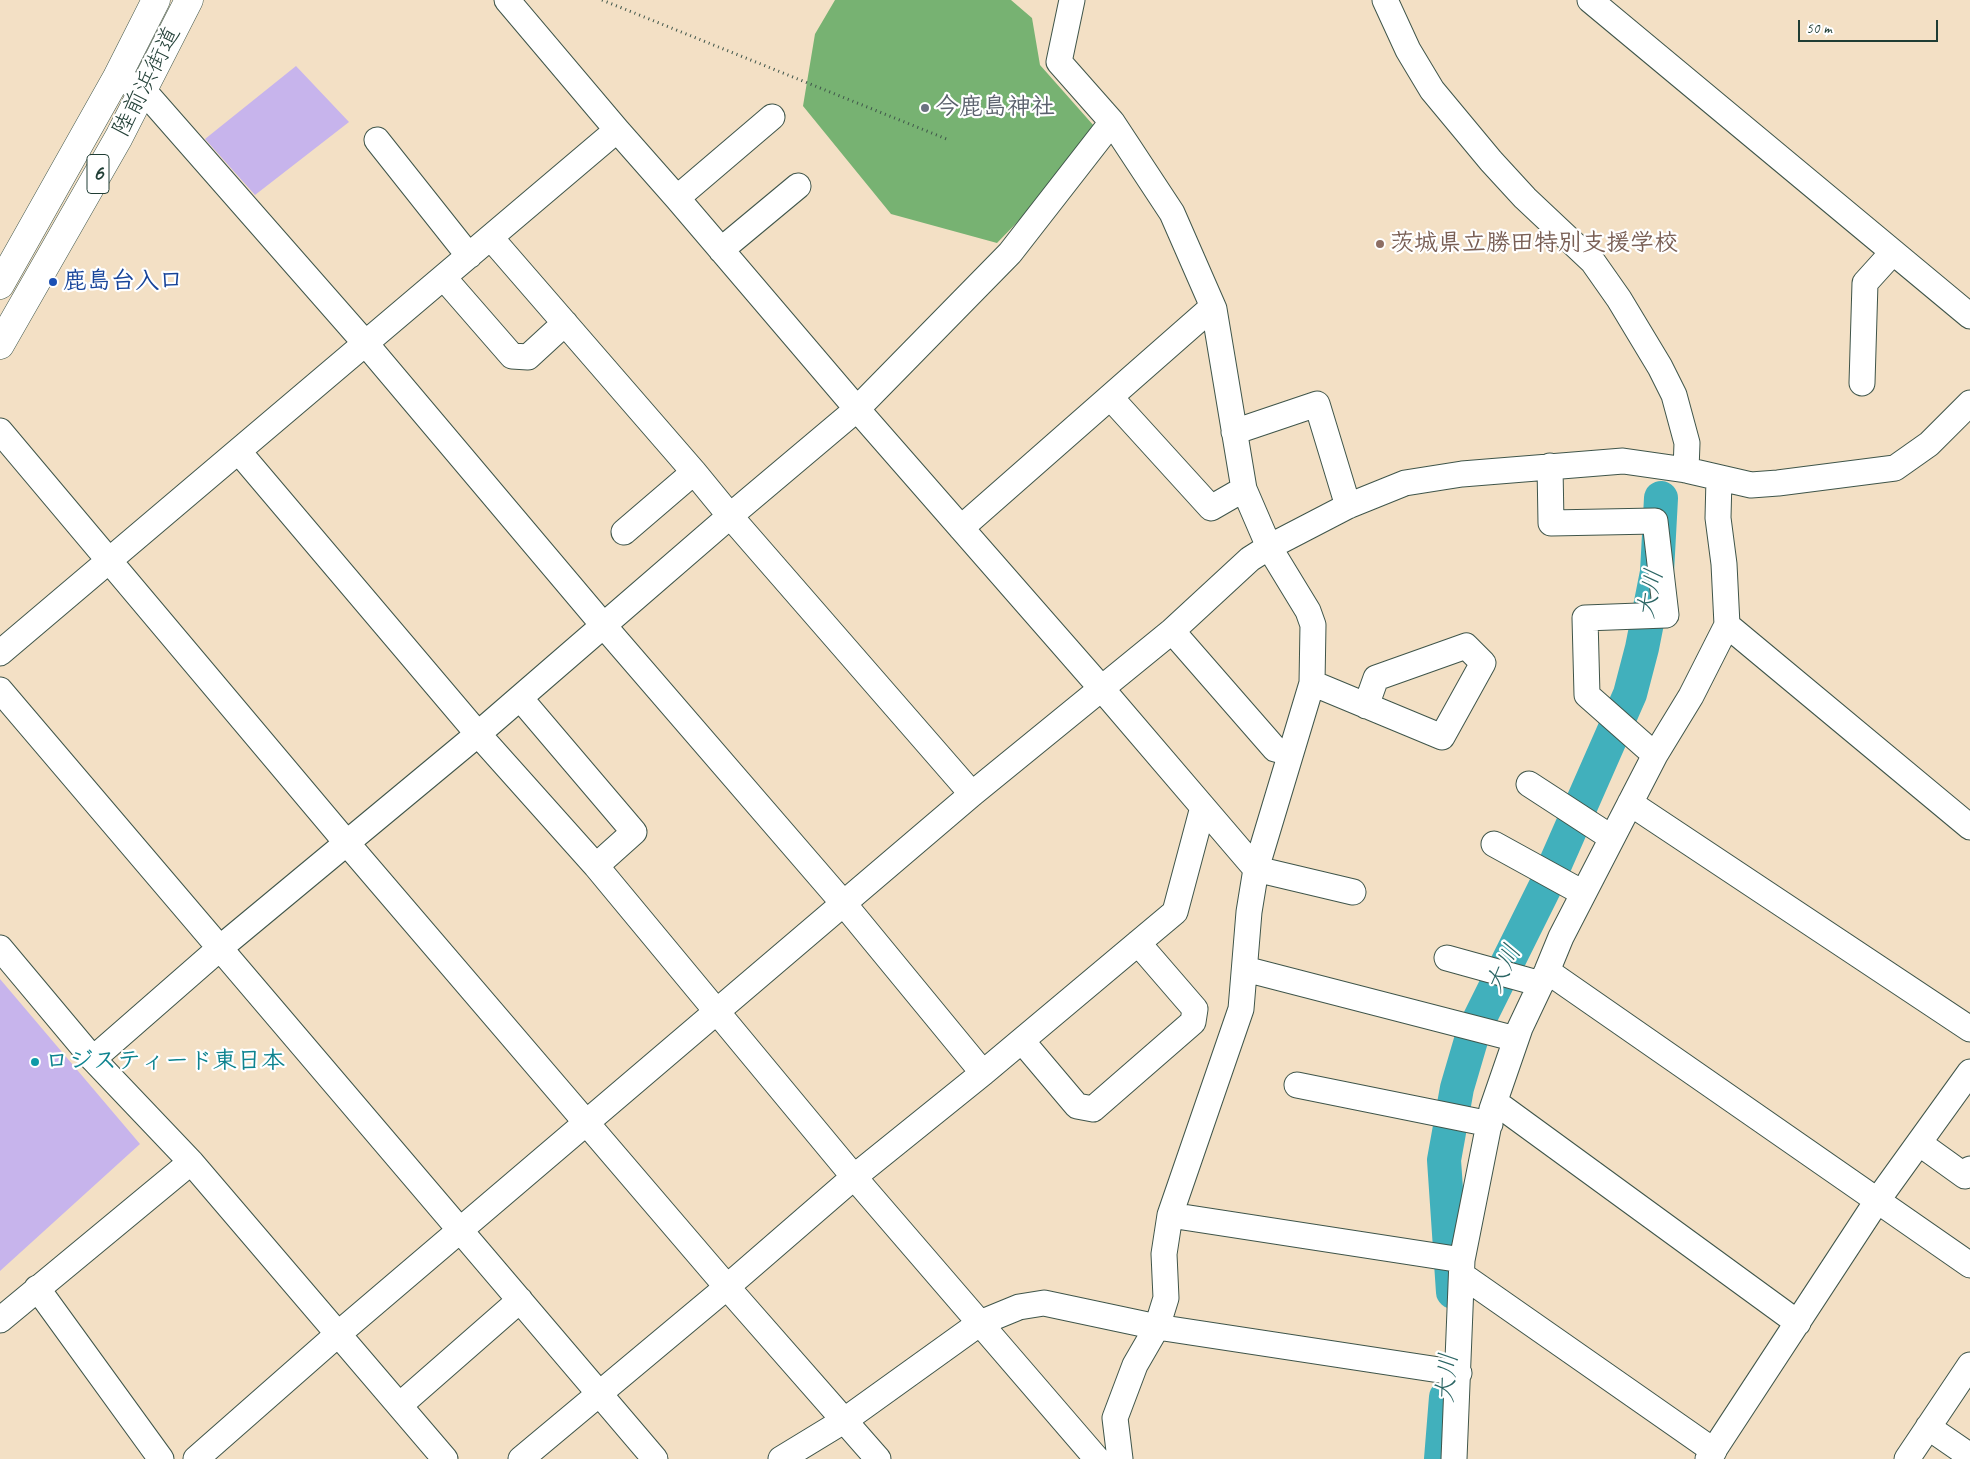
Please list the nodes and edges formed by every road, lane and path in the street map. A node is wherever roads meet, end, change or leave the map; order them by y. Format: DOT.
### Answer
graph roads {
  1 [pos="156,0"];
  2 [pos="189,0"];
  3 [pos="507,0"];
  4 [pos="602,0"];
  5 [pos="1072,0"];
  6 [pos="1590,0"];
  7 [pos="1391,3"];
  8 [pos="117,77"];
  9 [pos="143,90"];
  10 [pos="772,117"];
  11 [pos="1112,122"];
  12 [pos="617,130"];
  13 [pos="377,140"];
  14 [pos="949,140"];
  15 [pos="798,186"];
  16 [pos="677,198"];
  17 [pos="491,238"];
  18 [pos="721,250"];
  19 [pos="1893,252"];
  20 [pos="469,256"];
  21 [pos="444,278"];
  22 [pos="0,285"];
  23 [pos="1214,308"];
  24 [pos="1970,316"];
  25 [pos="565,323"];
  26 [pos="366,344"];
  27 [pos="0,345"];
  28 [pos="1862,383"];
  29 [pos="1110,396"];
  30 [pos="1970,404"];
  31 [pos="857,409"];
  32 [pos="0,431"];
  33 [pos="1234,432"];
  34 [pos="239,452"];
  35 [pos="1550,466"];
  36 [pos="1686,470"];
  37 [pos="694,472"];
  38 [pos="1719,478"];
  39 [pos="1244,489"];
  40 [pos="1348,506"];
  41 [pos="730,516"];
  42 [pos="961,528"];
  43 [pos="624,532"];
  44 [pos="1269,547"];
  45 [pos="110,561"];
  46 [pos="1727,625"];
  47 [pos="604,626"];
  48 [pos="1172,630"];
  49 [pos="0,653"];
  50 [pos="1312,683"];
  51 [pos="1102,689"];
  52 [pos="0,690"];
  53 [pos="520,698"];
  54 [pos="1366,706"];
  55 [pos="478,734"];
  56 [pos="1290,753"];
  57 [pos="1655,755"];
  58 [pos="1529,784"];
  59 [pos="972,794"];
  60 [pos="1630,802"];
  61 [pos="1202,807"];
  62 [pos="1970,827"];
  63 [pos="1612,838"];
  64 [pos="346,842"];
  65 [pos="1494,844"];
  66 [pos="596,866"];
  67 [pos="1256,869"];
  68 [pos="1354,892"];
  69 [pos="1583,893"];
  70 [pos="844,904"];
  71 [pos="1138,943"];
  72 [pos="0,948"];
  73 [pos="220,948"];
  74 [pos="1447,958"];
  75 [pos="1245,969"];
  76 [pos="1544,977"];
  77 [pos="718,1012"];
  78 [pos="1970,1029"];
  79 [pos="1516,1039"];
  80 [pos="1022,1041"];
  81 [pos="93,1059"];
  82 [pos="1970,1072"];
  83 [pos="983,1073"];
  84 [pos="1297,1085"];
  85 [pos="1492,1113"];
  86 [pos="588,1123"];
  87 [pos="1919,1144"];
  88 [pos="191,1162"];
  89 [pos="1970,1169"];
  90 [pos="854,1177"];
  91 [pos="1877,1201"];
  92 [pos="1170,1215"];
  93 [pos="461,1230"];
  94 [pos="1970,1265"];
  95 [pos="1462,1268"];
  96 [pos="727,1287"];
  97 [pos="37,1288"];
  98 [pos="520,1300"];
  99 [pos="0,1320"];
  100 [pos="980,1323"];
  101 [pos="1798,1323"];
  102 [pos="1157,1327"];
  103 [pos="337,1334"];
  104 [pos="1970,1365"];
  105 [pos="1459,1373"];
  106 [pos="599,1393"];
  107 [pos="400,1405"];
  108 [pos="845,1420"];
  109 [pos="1928,1427"];
  110 [pos="1711,1455"];
  111 [pos="1970,1456"];
  112 [pos="1094,1458"];
  113 [pos="161,1459"];
  114 [pos="196,1459"];
  115 [pos="446,1459"];
  116 [pos="521,1459"];
  117 [pos="655,1459"];
  118 [pos="781,1459"];
  119 [pos="878,1459"];
  120 [pos="1120,1459"];
  121 [pos="1454,1459"];
  122 [pos="1907,1459"];
  1 -- 8 [label="highway, 陸前浜街道 / 6"];
  2 -- 9 [label="highway, 陸前浜街道 / 6"];
  3 -- 12 [label="street"];
  4 -- 14 [label="path"];
  5 -- 11 [label="street"];
  6 -- 19 [label="street"];
  7 -- 36 [label="street"];
  8 -- 9 [label="street"];
  8 -- 22 [label="highway, 陸前浜街道 / 6"];
  9 -- 26 [label="street"];
  9 -- 27 [label="highway, 陸前浜街道 / 6"];
  10 -- 16 [label="street"];
  11 -- 23 [label="street"];
  11 -- 31 [label="street"];
  12 -- 16 [label="street"];
  12 -- 17 [label="street"];
  13 -- 20 [label="street"];
  15 -- 18 [label="street"];
  16 -- 18 [label="street"];
  17 -- 20 [label="street"];
  17 -- 25 [label="street"];
  18 -- 31 [label="street"];
  19 -- 24 [label="street"];
  19 -- 28 [label="street"];
  20 -- 21 [label="street"];
  21 -- 25 [label="street"];
  21 -- 26 [label="street"];
  23 -- 29 [label="street"];
  23 -- 33 [label="street"];
  25 -- 37 [label="street"];
  26 -- 34 [label="street"];
  26 -- 47 [label="street"];
  29 -- 39 [label="street"];
  29 -- 42 [label="street"];
  30 -- 38 [label="street"];
  31 -- 41 [label="street"];
  31 -- 42 [label="street"];
  32 -- 45 [label="street"];
  33 -- 39 [label="street"];
  33 -- 40 [label="street"];
  34 -- 45 [label="street"];
  34 -- 55 [label="street"];
  35 -- 36 [label="street"];
  35 -- 40 [label="street"];
  35 -- 57 [label="street"];
  36 -- 38 [label="street"];
  37 -- 41 [label="street"];
  37 -- 43 [label="street"];
  38 -- 46 [label="street"];
  39 -- 44 [label="street"];
  40 -- 44 [label="street"];
  41 -- 47 [label="street"];
  41 -- 59 [label="street"];
  42 -- 51 [label="street"];
  44 -- 48 [label="street"];
  44 -- 50 [label="street"];
  45 -- 49 [label="street"];
  45 -- 64 [label="street"];
  46 -- 57 [label="street"];
  46 -- 62 [label="street"];
  47 -- 53 [label="street"];
  47 -- 70 [label="street"];
  48 -- 51 [label="street"];
  48 -- 56 [label="street"];
  50 -- 54 [label="street"];
  50 -- 56 [label="street"];
  51 -- 59 [label="street"];
  51 -- 61 [label="street"];
  52 -- 73 [label="street"];
  53 -- 55 [label="street"];
  53 -- 66 [label="street"];
  54 -- 54 [label="street"];
  55 -- 64 [label="street"];
  55 -- 66 [label="street"];
  56 -- 67 [label="street"];
  57 -- 60 [label="street"];
  58 -- 63 [label="street"];
  59 -- 70 [label="street"];
  60 -- 63 [label="street"];
  60 -- 78 [label="street"];
  61 -- 67 [label="street"];
  61 -- 71 [label="street"];
  63 -- 69 [label="street"];
  64 -- 73 [label="street"];
  64 -- 86 [label="street"];
  65 -- 69 [label="street"];
  66 -- 77 [label="street"];
  67 -- 68 [label="street"];
  67 -- 75 [label="street"];
  69 -- 76 [label="street"];
  70 -- 77 [label="street"];
  70 -- 83 [label="street"];
  71 -- 80 [label="street"];
  71 -- 80 [label="street"];
  72 -- 81 [label="street"];
  73 -- 81 [label="street"];
  73 -- 93 [label="street"];
  74 -- 76 [label="street"];
  75 -- 79 [label="street"];
  75 -- 92 [label="street"];
  76 -- 79 [label="street"];
  76 -- 91 [label="street"];
  77 -- 86 [label="street"];
  77 -- 90 [label="street"];
  79 -- 85 [label="street"];
  80 -- 83 [label="street"];
  81 -- 88 [label="street"];
  82 -- 87 [label="street"];
  83 -- 90 [label="street"];
  84 -- 85 [label="street"];
  85 -- 95 [label="street"];
  85 -- 101 [label="street"];
  86 -- 93 [label="street"];
  86 -- 96 [label="street"];
  87 -- 89 [label="street"];
  87 -- 91 [label="street"];
  88 -- 97 [label="street"];
  88 -- 103 [label="street"];
  90 -- 96 [label="street"];
  90 -- 100 [label="street"];
  91 -- 94 [label="street"];
  91 -- 101 [label="street"];
  92 -- 95 [label="street"];
  92 -- 102 [label="street"];
  93 -- 98 [label="street"];
  93 -- 103 [label="street"];
  95 -- 105 [label="street"];
  95 -- 110 [label="street"];
  96 -- 106 [label="street"];
  96 -- 108 [label="street"];
  97 -- 99 [label="street"];
  97 -- 113 [label="street"];
  98 -- 106 [label="street"];
  98 -- 107 [label="street"];
  100 -- 102 [label="street"];
  100 -- 108 [label="street"];
  100 -- 112 [label="street"];
  101 -- 110 [label="street"];
  102 -- 105 [label="street"];
  102 -- 120 [label="street"];
  103 -- 107 [label="street"];
  103 -- 114 [label="street"];
  104 -- 109 [label="street"];
  105 -- 121 [label="street"];
  106 -- 116 [label="street"];
  106 -- 117 [label="street"];
  107 -- 115 [label="street"];
  108 -- 118 [label="street"];
  108 -- 119 [label="street"];
  109 -- 111 [label="street"];
  109 -- 122 [label="street"];
}
